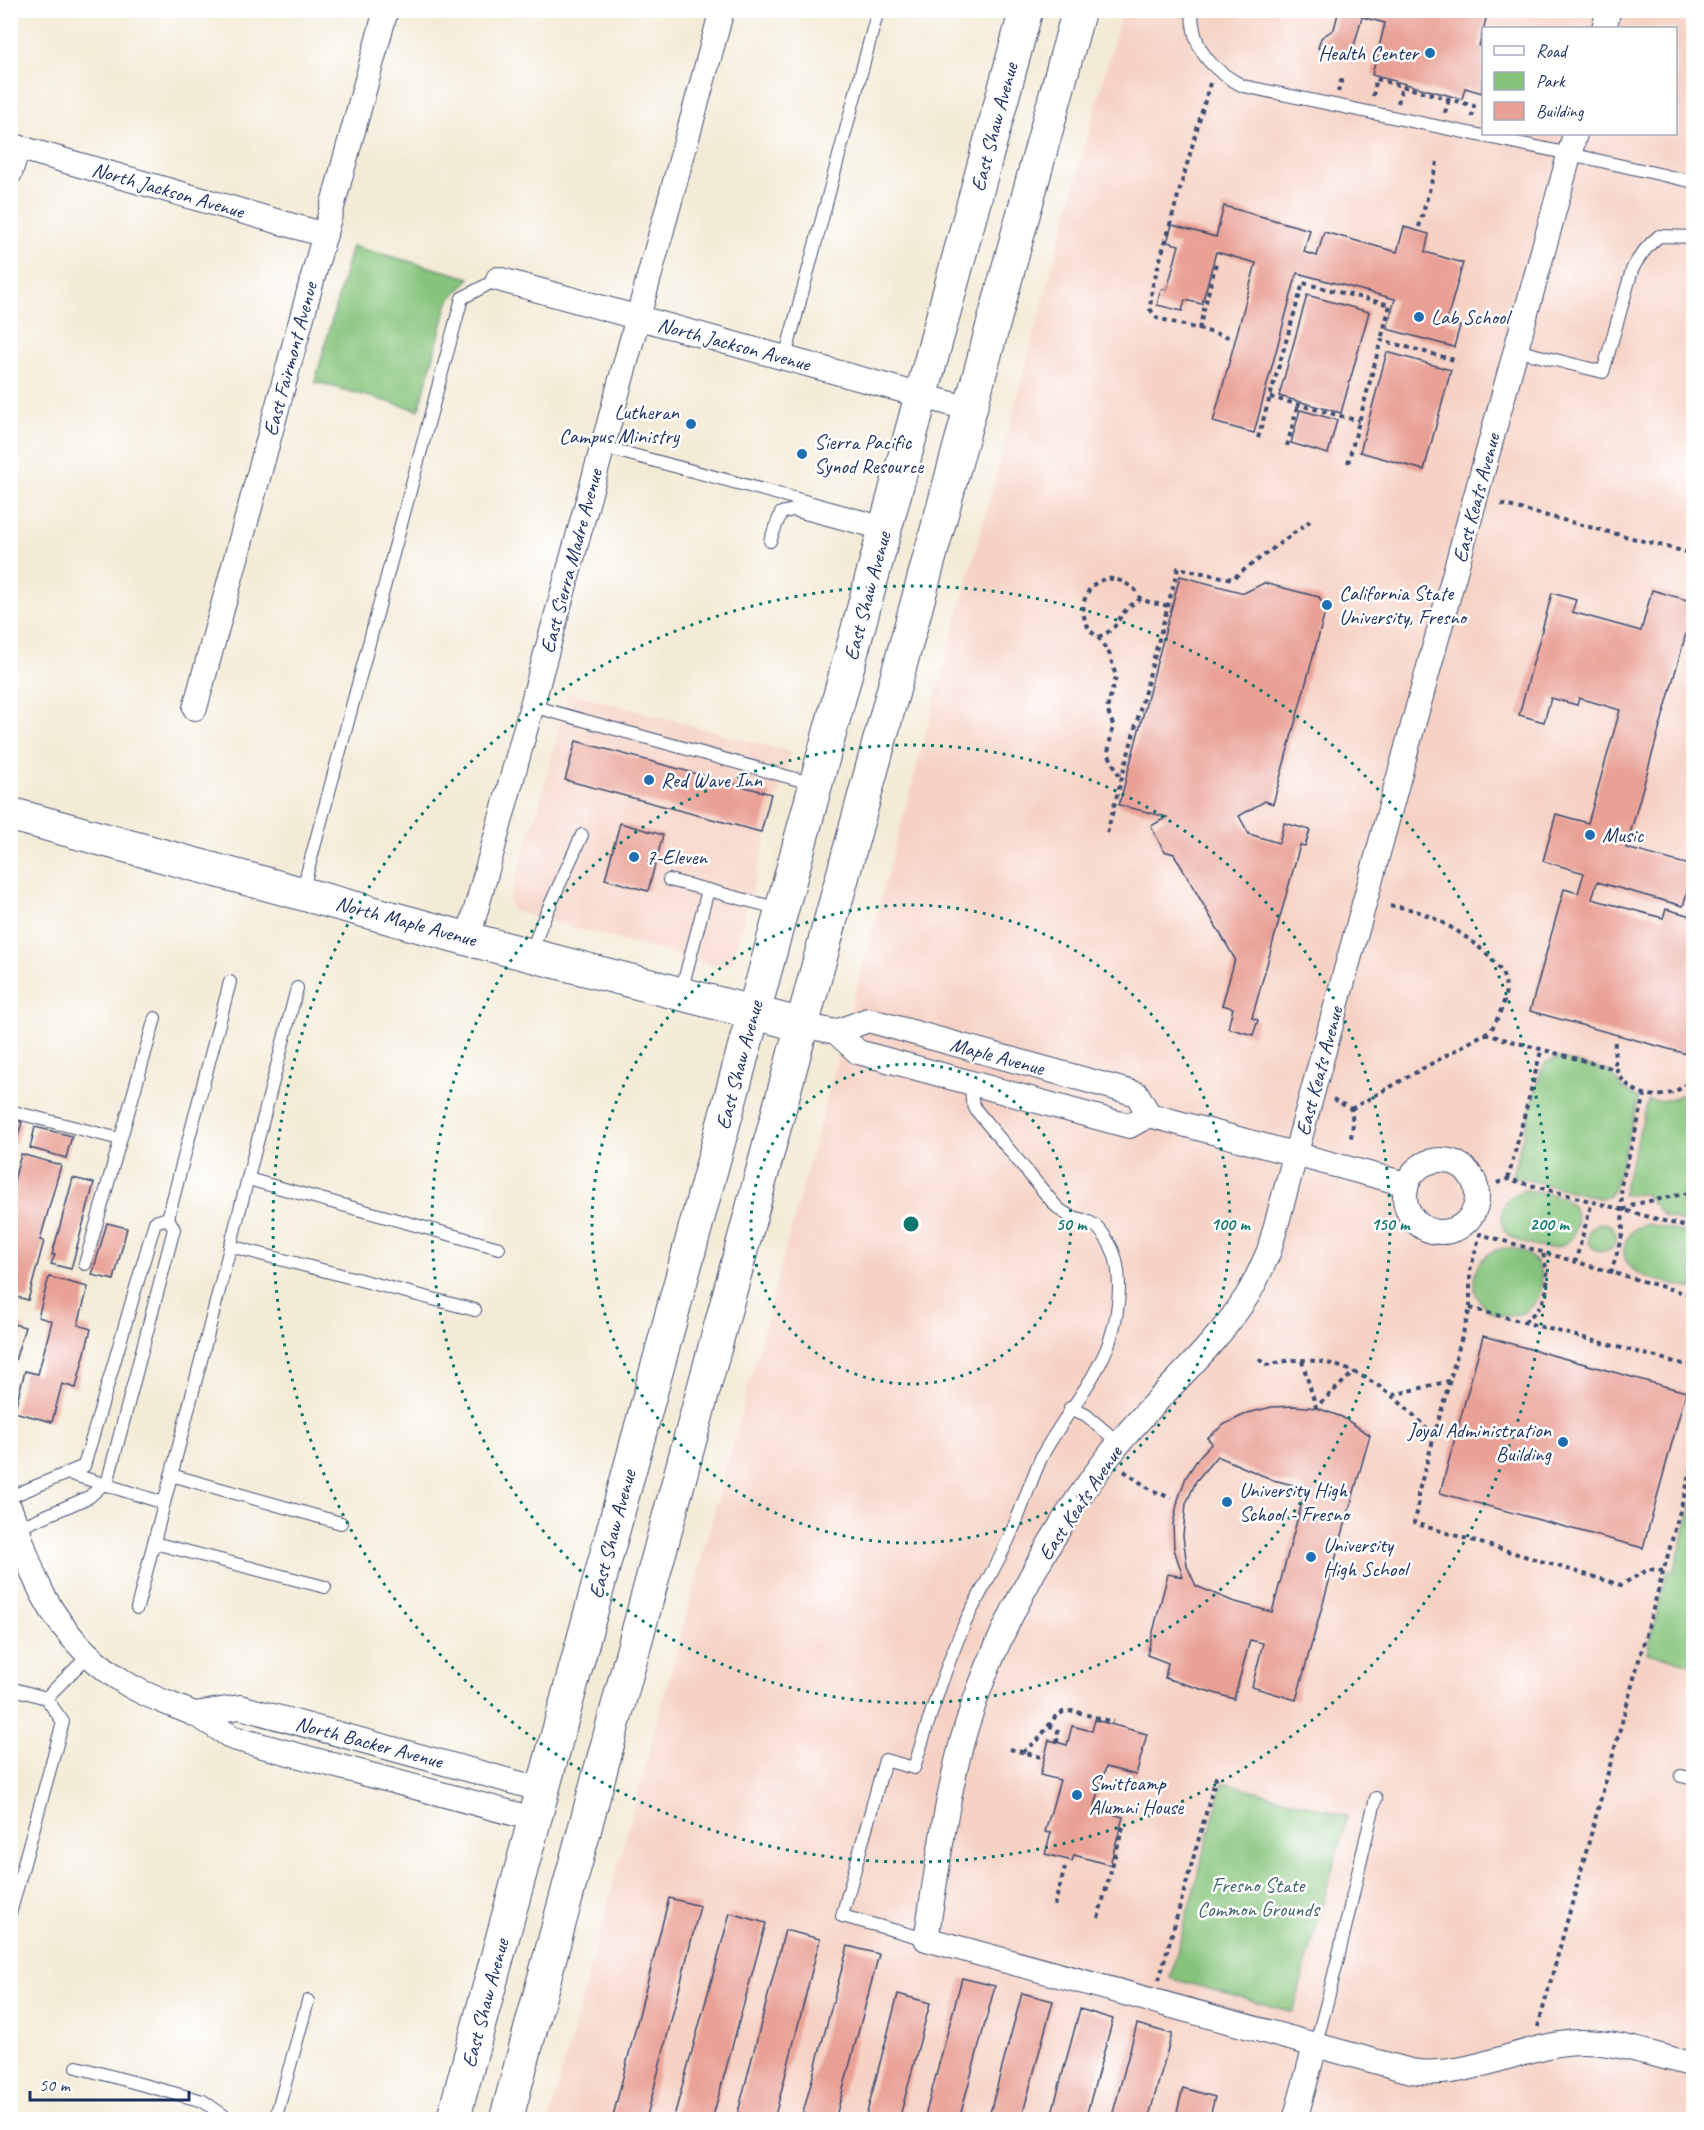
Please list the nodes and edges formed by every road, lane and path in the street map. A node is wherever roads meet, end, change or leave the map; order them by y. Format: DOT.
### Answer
graph roads {
  1 [pos="386,10"];
  2 [pos="722,10"];
  3 [pos="878,10"];
  4 [pos="1026,10"];
  5 [pos="1078,10"];
  6 [pos="1192,10"];
  7 [pos="1609,10"];
  8 [pos="1604,27"];
  9 [pos="1213,67"];
  10 [pos="1342,75"];
  11 [pos="1402,86"];
  12 [pos="1337,95"];
  13 [pos="1449,99"];
  14 [pos="1371,102"];
  15 [pos="1397,106"];
  16 [pos="1445,116"];
  17 [pos="1472,121"];
  18 [pos="1482,128"];
  19 [pos="1520,135"];
  20 [pos="1572,144"];
  21 [pos="14,146"];
  22 [pos="1438,159"];
  23 [pos="10,174"];
  24 [pos="1694,182"];
  25 [pos="1419,227"];
  26 [pos="325,235"];
  27 [pos="1694,237"];
  28 [pos="1216,263"];
  29 [pos="498,279"];
  30 [pos="638,318"];
  31 [pos="1199,329"];
  32 [pos="1233,338"];
  33 [pos="1381,340"];
  34 [pos="1516,350"];
  35 [pos="785,357"];
  36 [pos="1458,361"];
  37 [pos="922,396"];
  38 [pos="1270,397"];
  39 [pos="1298,405"];
  40 [pos="970,409"];
  41 [pos="1359,421"];
  42 [pos="1258,438"];
  43 [pos="1287,446"];
  44 [pos="603,447"];
  45 [pos="1348,463"];
  46 [pos="1501,504"];
  47 [pos="1310,521"];
  48 [pos="885,529"];
  49 [pos="770,541"];
  50 [pos="1694,554"];
  51 [pos="1141,599"];
  52 [pos="1168,606"];
  53 [pos="1098,637"];
  54 [pos="532,706"];
  55 [pos="195,708"];
  56 [pos="1122,781"];
  57 [pos="816,784"];
  58 [pos="10,814"];
  59 [pos="1107,833"];
  60 [pos="582,836"];
  61 [pos="669,880"];
  62 [pos="708,890"];
  63 [pos="302,893"];
  64 [pos="781,909"];
  65 [pos="1380,909"];
  66 [pos="468,939"];
  67 [pos="531,955"];
  68 [pos="230,982"];
  69 [pos="297,988"];
  70 [pos="681,994"];
  71 [pos="753,1012"];
  72 [pos="155,1018"];
  73 [pos="802,1025"];
  74 [pos="836,1032"];
  75 [pos="1484,1034"];
  76 [pos="1615,1042"];
  77 [pos="1541,1051"];
  78 [pos="1618,1070"];
  79 [pos="1694,1075"];
  80 [pos="971,1084"];
  81 [pos="1645,1095"];
  82 [pos="1328,1098"];
  83 [pos="1351,1109"];
  84 [pos="10,1111"];
  85 [pos="1149,1115"];
  86 [pos="1351,1138"];
  87 [pos="120,1139"];
  88 [pos="1296,1156"];
  89 [pos="248,1179"];
  90 [pos="1508,1179"];
  91 [pos="1497,1183"];
  92 [pos="1406,1184"];
  93 [pos="1694,1192"];
  94 [pos="1592,1202"];
  95 [pos="1622,1211"];
  96 [pos="168,1218"];
  97 [pos="1694,1229"];
  98 [pos="230,1246"];
  99 [pos="499,1248"];
  100 [pos="1542,1253"];
  101 [pos="1575,1263"];
  102 [pos="85,1264"];
  103 [pos="1611,1273"];
  104 [pos="1694,1296"];
  105 [pos="1470,1308"];
  106 [pos="475,1310"];
  107 [pos="1524,1322"];
  108 [pos="1259,1359"];
  109 [pos="1302,1361"];
  110 [pos="1694,1367"];
  111 [pos="1354,1372"];
  112 [pos="1450,1380"];
  113 [pos="1393,1395"];
  114 [pos="1070,1408"];
  115 [pos="1434,1437"];
  116 [pos="1119,1443"];
  117 [pos="1694,1460"];
  118 [pos="1123,1470"];
  119 [pos="68,1473"];
  120 [pos="171,1476"];
  121 [pos="102,1486"];
  122 [pos="10,1497"];
  123 [pos="1171,1498"];
  124 [pos="164,1503"];
  125 [pos="14,1518"];
  126 [pos="341,1523"];
  127 [pos="154,1543"];
  128 [pos="1663,1571"];
  129 [pos="325,1587"];
  130 [pos="137,1608"];
  131 [pos="88,1655"];
  132 [pos="10,1688"];
  133 [pos="46,1698"];
  134 [pos="194,1714"];
  135 [pos="1113,1722"];
  136 [pos="1049,1725"];
  137 [pos="1057,1742"];
  138 [pos="1010,1749"];
  139 [pos="1023,1752"];
  140 [pos="1045,1758"];
  141 [pos="1217,1774"];
  142 [pos="1376,1798"];
  143 [pos="539,1805"];
  144 [pos="1124,1822"];
  145 [pos="1065,1868"];
  146 [pos="1054,1906"];
  147 [pos="10,1914"];
  148 [pos="1098,1918"];
  149 [pos="926,1939"];
  150 [pos="1159,1981"];
  151 [pos="308,2001"];
  152 [pos="1537,2030"];
  153 [pos="1315,2046"];
  154 [pos="1694,2065"];
  155 [pos="77,2067"];
  156 [pos="230,2120"];
  157 [pos="275,2120"];
  158 [pos="453,2120"];
  159 [pos="506,2120"];
  160 [pos="1295,2120"];
  1 -- 26 [label="street, East Fairmont Avenue"];
  2 -- 30 [label="street, East Sierra Madre Avenue"];
  3 -- 35 [label="lane"];
  4 -- 37 [label="main road, East Shaw Avenue"];
  5 -- 40 [label="main road"];
  6 -- 9 [label="lane"];
  7 -- 8 [label="street"];
  9 -- 18 [label="lane"];
  9 -- 31 [label="path"];
  10 -- 12 [label="path"];
  11 -- 13 [label="path"];
  11 -- 14 [label="path"];
  11 -- 15 [label="path"];
  13 -- 16 [label="path"];
  13 -- 17 [label="path"];
  19 -- 20 [label="lane"];
  20 -- 24 [label="lane"];
  20 -- 34 [label="street, East Keats Avenue"];
  21 -- 23 [label="street"];
  21 -- 26 [label="street, North Jackson Avenue"];
  22 -- 25 [label="path"];
  26 -- 55 [label="street, East Fairmont Avenue"];
  27 -- 34 [label="lane"];
  28 -- 31 [label="path"];
  29 -- 30 [label="street, North Jackson Avenue"];
  29 -- 63 [label="lane"];
  30 -- 35 [label="street, North Jackson Avenue"];
  30 -- 44 [label="street, East Sierra Madre Avenue"];
  31 -- 32 [label="path"];
  33 -- 36 [label="path"];
  33 -- 38 [label="path"];
  33 -- 41 [label="path"];
  34 -- 88 [label="street, East Keats Avenue"];
  35 -- 37 [label="street, North Jackson Avenue"];
  37 -- 40 [label="street, North Jackson Avenue"];
  37 -- 48 [label="main road, East Shaw Avenue"];
  38 -- 39 [label="path"];
  38 -- 42 [label="path"];
  39 -- 41 [label="path"];
  39 -- 43 [label="path"];
  40 -- 73 [label="main road"];
  41 -- 45 [label="path"];
  44 -- 48 [label="lane"];
  44 -- 54 [label="street, East Sierra Madre Avenue"];
  46 -- 50 [label="path"];
  47 -- 52 [label="path"];
  48 -- 49 [label="lane"];
  48 -- 57 [label="main road, East Shaw Avenue"];
  51 -- 52 [label="path"];
  51 -- 53 [label="path"];
  51 -- 53 [label="path"];
  52 -- 56 [label="path"];
  53 -- 56 [label="path"];
  54 -- 57 [label="lane"];
  54 -- 66 [label="street, East Sierra Madre Avenue"];
  56 -- 59 [label="path"];
  57 -- 64 [label="main road, East Shaw Avenue"];
  58 -- 63 [label="main road, North Maple Avenue"];
  60 -- 67 [label="lane"];
  61 -- 62 [label="lane"];
  62 -- 64 [label="lane"];
  62 -- 70 [label="lane"];
  63 -- 66 [label="main road, North Maple Avenue"];
  64 -- 71 [label="main road, East Shaw Avenue"];
  65 -- 75 [label="path"];
  66 -- 67 [label="main road, North Maple Avenue"];
  67 -- 70 [label="main road, North Maple Avenue"];
  68 -- 96 [label="lane"];
  69 -- 89 [label="lane"];
  70 -- 71 [label="main road, North Maple Avenue"];
  71 -- 73 [label="main road, North Maple Avenue"];
  71 -- 143 [label="main road, East Shaw Avenue"];
  72 -- 87 [label="lane"];
  73 -- 74 [label="street"];
  73 -- 159 [label="main road"];
  74 -- 80 [label="street, Maple Avenue"];
  74 -- 85 [label="street, Maple Avenue"];
  75 -- 77 [label="path"];
  75 -- 83 [label="path"];
  76 -- 78 [label="path"];
  77 -- 78 [label="path"];
  77 -- 90 [label="path"];
  78 -- 81 [label="path"];
  79 -- 81 [label="path"];
  80 -- 85 [label="street, Maple Avenue"];
  80 -- 114 [label="lane"];
  81 -- 95 [label="path"];
  82 -- 83 [label="path"];
  83 -- 86 [label="path"];
  84 -- 87 [label="lane"];
  85 -- 88 [label="street"];
  87 -- 102 [label="lane"];
  88 -- 92 [label="street"];
  88 -- 116 [label="street, East Keats Avenue"];
  89 -- 98 [label="lane"];
  89 -- 99 [label="lane"];
  90 -- 91 [label="path"];
  90 -- 94 [label="path"];
  93 -- 95 [label="path"];
  94 -- 95 [label="path"];
  94 -- 101 [label="path"];
  95 -- 97 [label="path"];
  95 -- 103 [label="path"];
  96 -- 119 [label="lane"];
  96 -- 121 [label="lane"];
  98 -- 106 [label="lane"];
  98 -- 120 [label="lane"];
  100 -- 101 [label="path"];
  100 -- 105 [label="path"];
  100 -- 107 [label="path"];
  101 -- 103 [label="path"];
  103 -- 104 [label="path"];
  105 -- 107 [label="path"];
  105 -- 112 [label="path"];
  107 -- 110 [label="path"];
  108 -- 109 [label="path"];
  109 -- 111 [label="path"];
  109 -- 111 [label="path"];
  111 -- 113 [label="path"];
  112 -- 113 [label="path"];
  112 -- 115 [label="path"];
  113 -- 115 [label="path"];
  114 -- 116 [label="lane"];
  114 -- 149 [label="lane"];
  115 -- 128 [label="path"];
  116 -- 149 [label="street, East Keats Avenue"];
  117 -- 128 [label="path"];
  118 -- 123 [label="path"];
  119 -- 121 [label="lane"];
  119 -- 122 [label="lane"];
  120 -- 124 [label="lane"];
  120 -- 126 [label="lane"];
  121 -- 124 [label="lane"];
  121 -- 125 [label="lane"];
  124 -- 127 [label="lane"];
  125 -- 131 [label="street, North Backer Avenue"];
  127 -- 129 [label="lane"];
  127 -- 130 [label="lane"];
  128 -- 152 [label="path"];
  131 -- 133 [label="lane"];
  131 -- 134 [label="street, North Backer Avenue"];
  132 -- 133 [label="lane"];
  133 -- 147 [label="lane"];
  134 -- 143 [label="street, North Backer Avenue"];
  134 -- 143 [label="street, North Backer Avenue"];
  135 -- 136 [label="path"];
  136 -- 137 [label="path"];
  136 -- 139 [label="path"];
  138 -- 139 [label="path"];
  139 -- 140 [label="path"];
  141 -- 150 [label="path"];
  142 -- 153 [label="lane"];
  143 -- 158 [label="main road, East Shaw Avenue"];
  144 -- 148 [label="path"];
  145 -- 146 [label="path"];
  149 -- 153 [label="street"];
  151 -- 157 [label="lane"];
  153 -- 154 [label="street"];
  153 -- 160 [label="street"];
  155 -- 156 [label="lane"];
}
